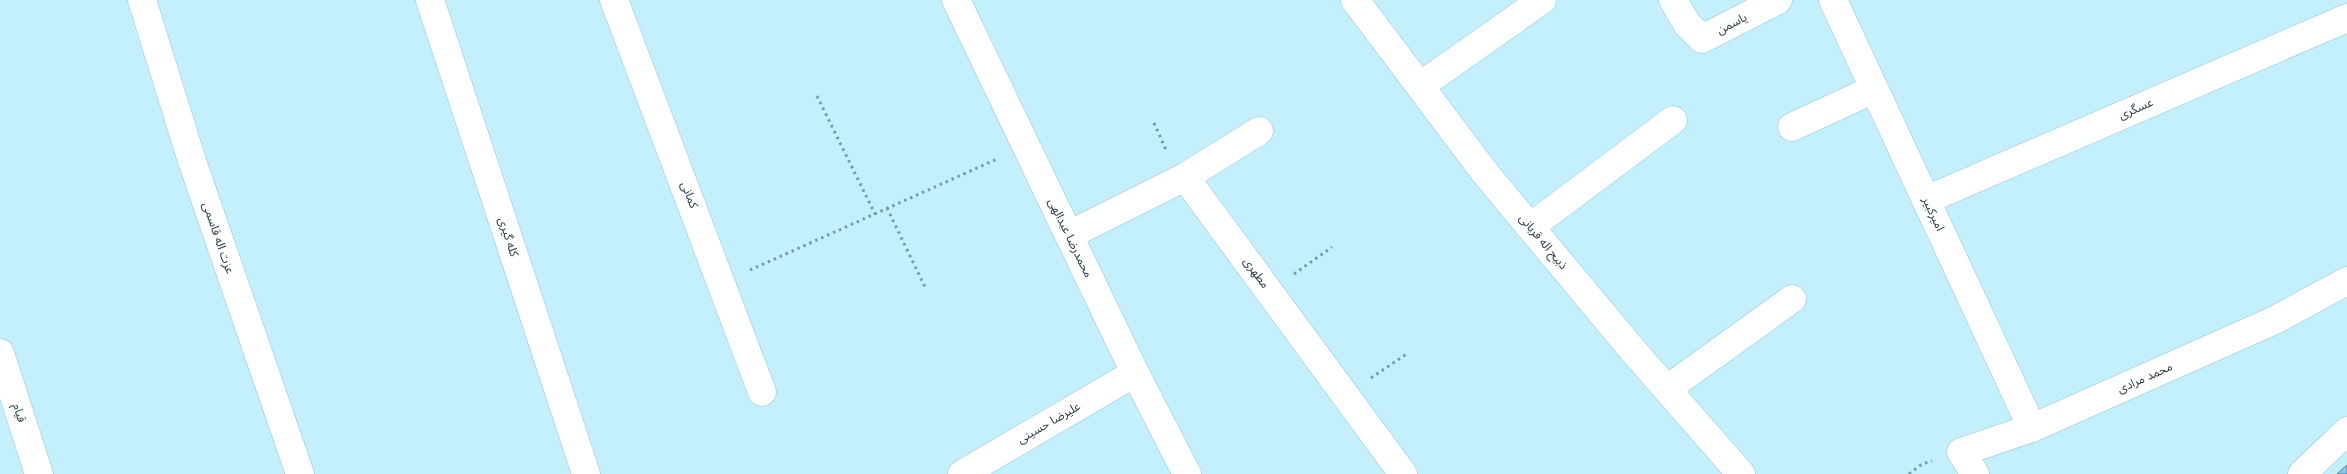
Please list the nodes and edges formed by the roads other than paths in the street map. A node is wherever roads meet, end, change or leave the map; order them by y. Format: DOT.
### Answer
graph roads {
  1 [pos="142,0"];
  2 [pos="430,0"];
  3 [pos="614,0"];
  4 [pos="956,0"];
  5 [pos="1356,0"];
  6 [pos="1542,0"];
  7 [pos="1673,0"];
  8 [pos="1778,0"];
  9 [pos="1834,0"];
  10 [pos="2347,18"];
  11 [pos="1420,86"];
  12 [pos="1874,89"];
  13 [pos="1673,120"];
  14 [pos="1792,127"];
  15 [pos="1259,131"];
  16 [pos="1185,177"];
  17 [pos="1926,200"];
  18 [pos="1530,227"];
  19 [pos="1068,235"];
  20 [pos="2347,281"];
  21 [pos="1792,299"];
  22 [pos="0,353"];
  23 [pos="1135,373"];
  24 [pos="1667,389"];
  25 [pos="762,392"];
  26 [pos="2032,428"];
  27 [pos="2347,431"];
  28 [pos="582,473"];
  29 [pos="39,474"];
  30 [pos="300,474"];
  31 [pos="962,474"];
  32 [pos="1187,474"];
  33 [pos="1403,474"];
  34 [pos="1741,474"];
  35 [pos="1975,474"];
  36 [pos="2302,474"];
  1 -- 30 [label="street, عزت اله قاسمی"];
  2 -- 28 [label="street, کله گیری"];
  3 -- 25 [label="street, کمانی"];
  4 -- 19 [label="street, محمدرضا عبدالهی"];
  5 -- 11 [label="street, ذبیح اله قربانی"];
  6 -- 11 [label="street"];
  7 -- 8 [label="street, یاسمن"];
  9 -- 12 [label="street, امیرکبیر"];
  10 -- 17 [label="street, عسگری"];
  11 -- 18 [label="street, ذبیح اله قربانی"];
  12 -- 14 [label="street"];
  12 -- 17 [label="street, امیرکبیر"];
  13 -- 18 [label="street"];
  15 -- 16 [label="street"];
  16 -- 19 [label="street"];
  16 -- 33 [label="street, مطهری"];
  17 -- 26 [label="street, امیرکبیر"];
  18 -- 24 [label="street, ذبیح اله قربانی"];
  19 -- 23 [label="street, محمدرضا عبدالهی"];
  20 -- 26 [label="street, محمد مرادی"];
  21 -- 24 [label="street"];
  22 -- 29 [label="street, قیام"];
  23 -- 31 [label="street, علیرضا حسینی"];
  23 -- 32 [label="street, محمدرضا عبدالهی"];
  24 -- 34 [label="street, ذبیح اله قربانی"];
  26 -- 35 [label="street, محمد مرادی"];
  27 -- 36 [label="street"];
}
